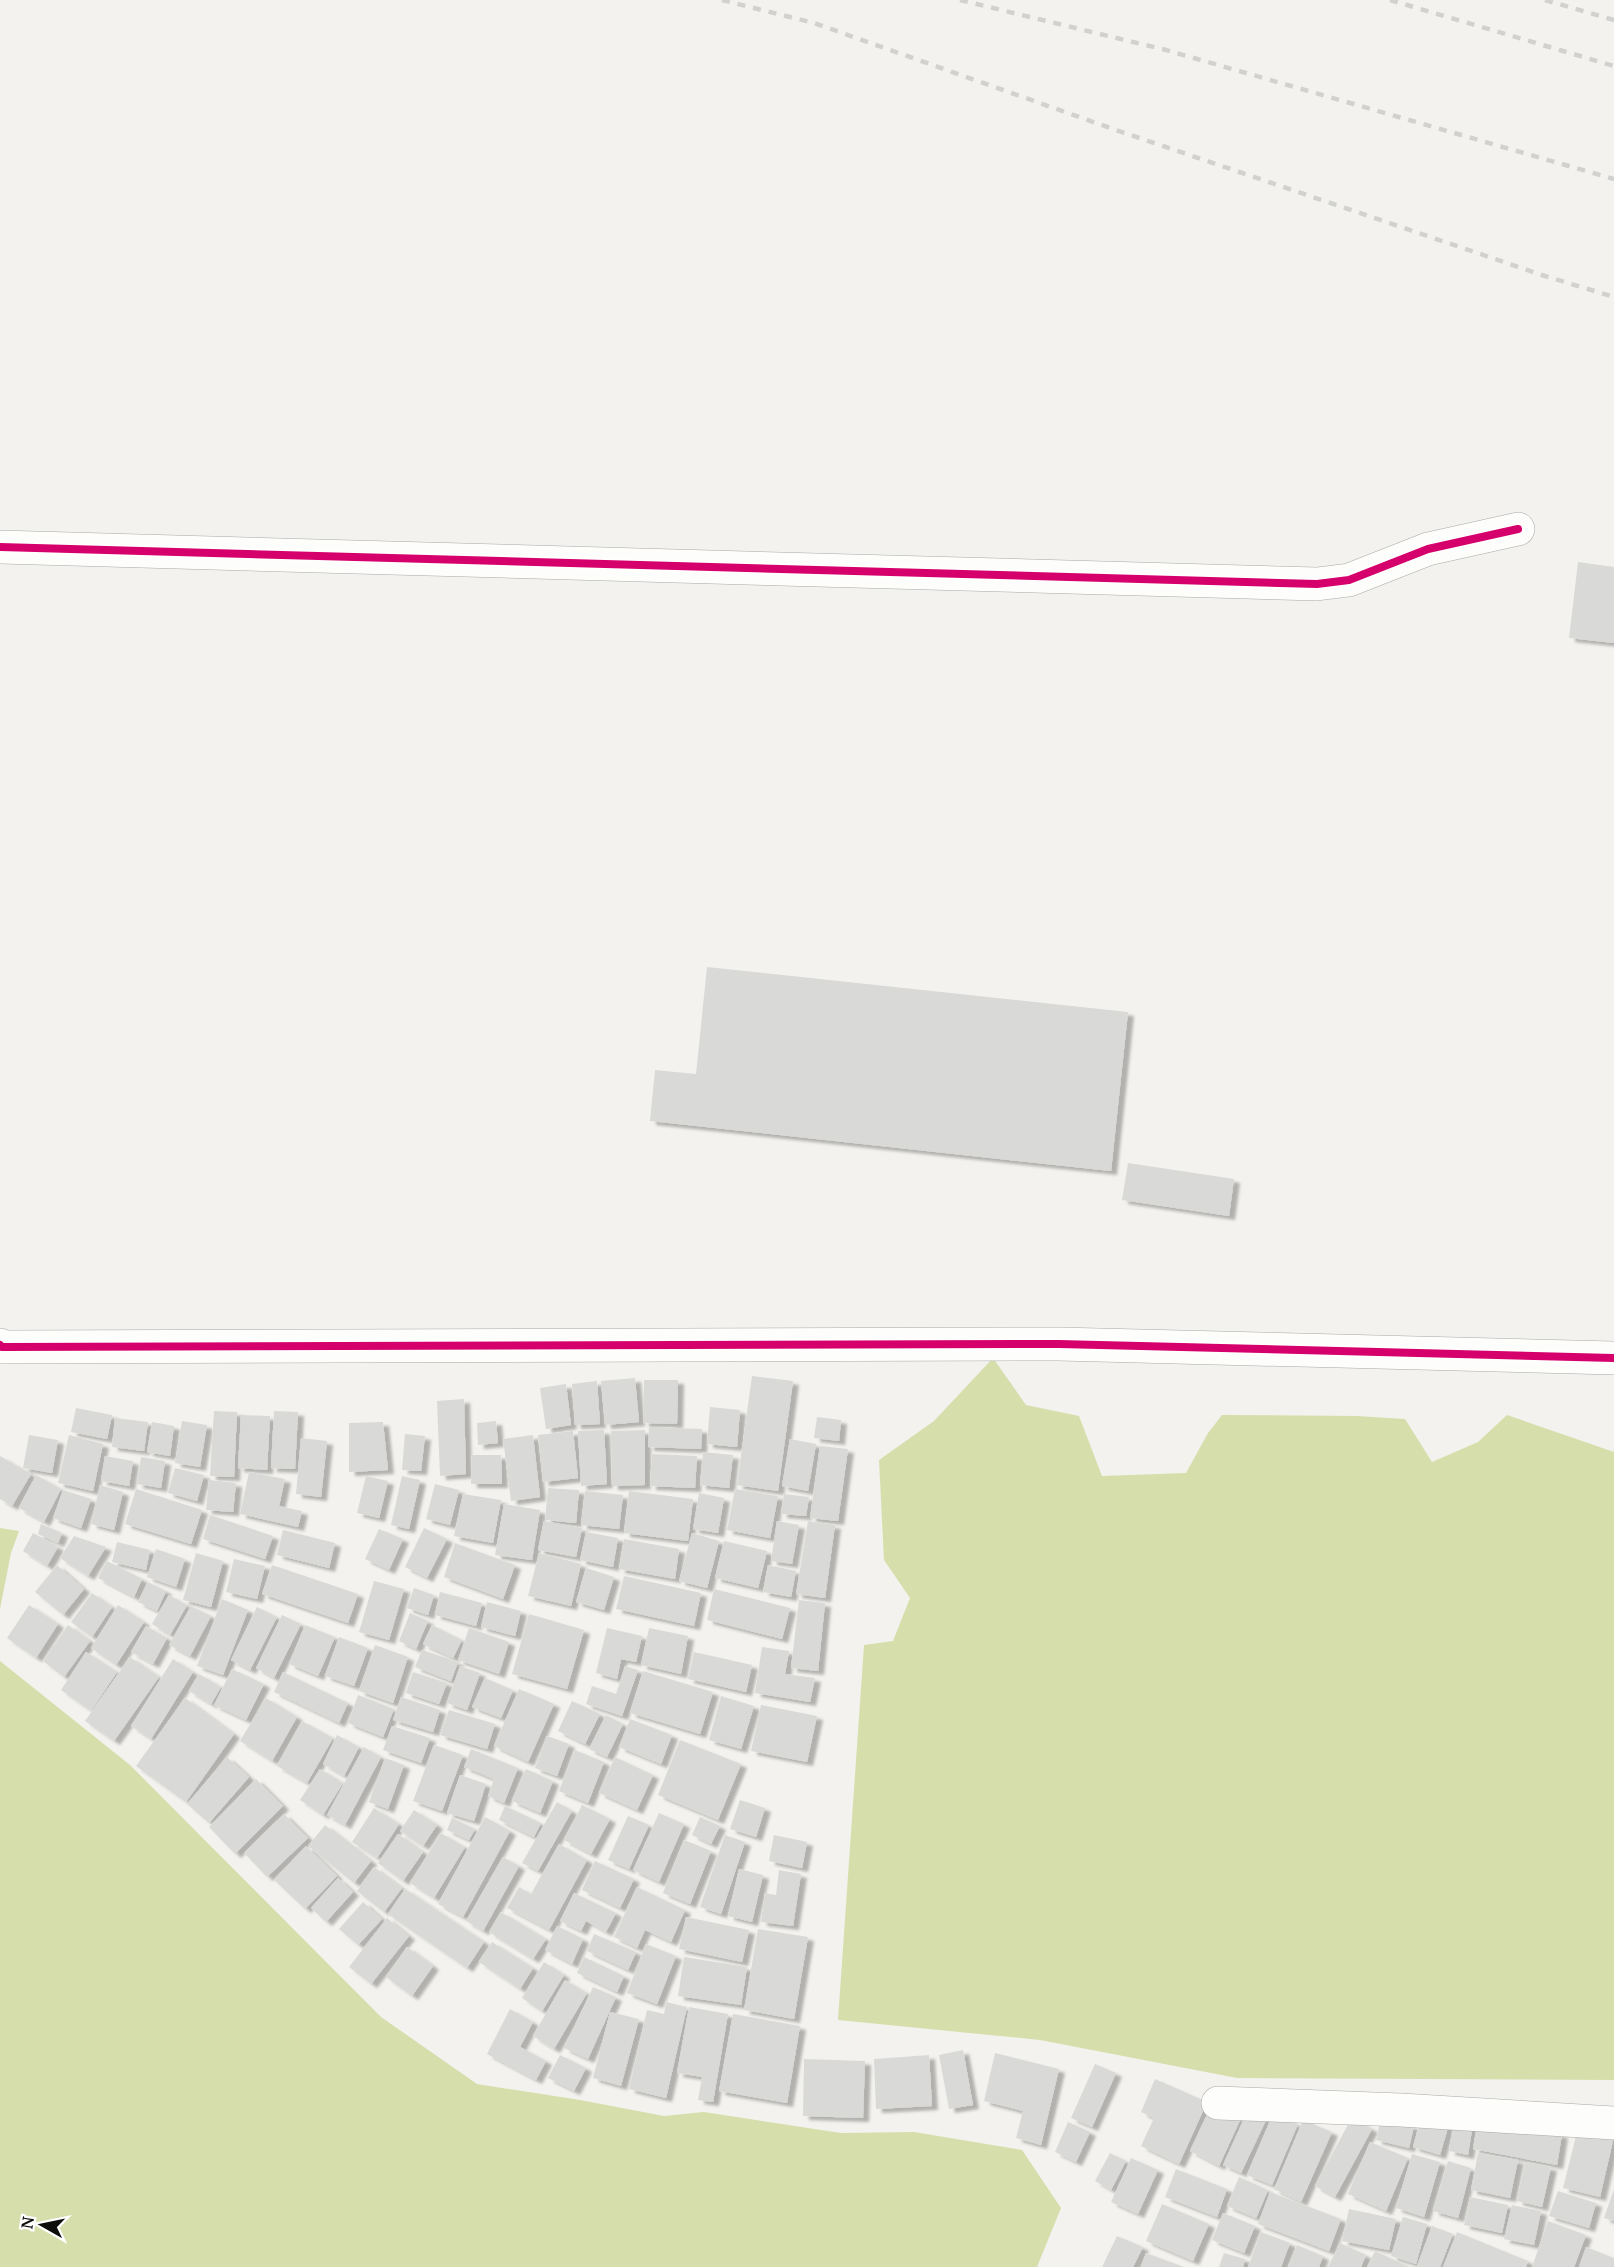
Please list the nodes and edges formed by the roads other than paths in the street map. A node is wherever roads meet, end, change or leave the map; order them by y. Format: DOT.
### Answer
graph roads {
  1 [pos="1518,529"];
  2 [pos="0,547"];
  3 [pos="0,1345"];
  4 [pos="1614,1358"];
  5 [pos="1218,2103"];
  6 [pos="1614,2123"];
  1 -- 2 [label="street"];
  3 -- 4 [label="street"];
  5 -- 6 [label="street"];
}
